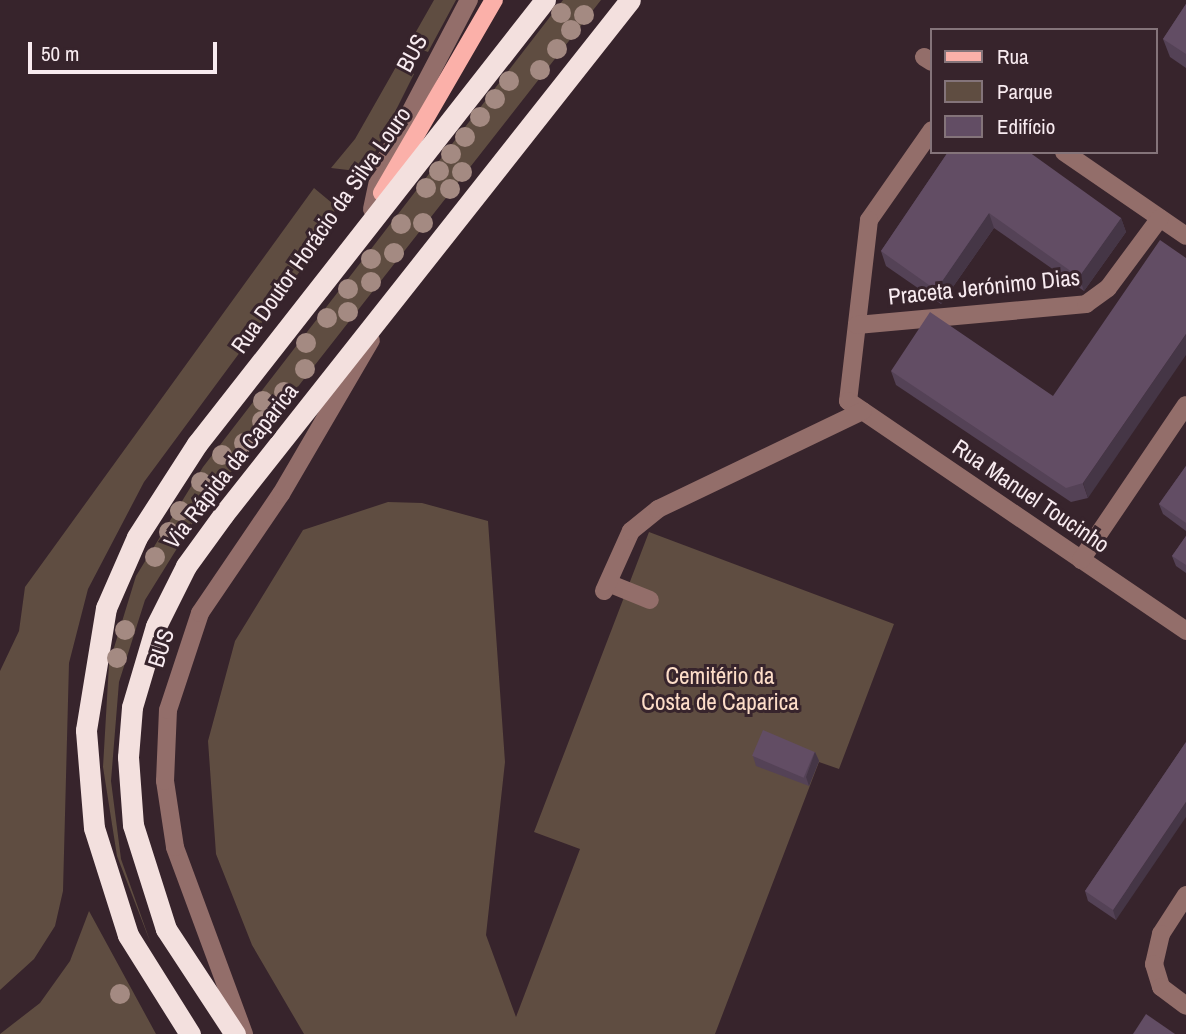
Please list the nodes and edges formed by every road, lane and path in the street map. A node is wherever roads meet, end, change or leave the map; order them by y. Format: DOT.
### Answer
graph roads {
  1 [pos="469,0"];
  2 [pos="494,0"];
  3 [pos="545,0"];
  4 [pos="630,0"];
  5 [pos="930,133"];
  6 [pos="1067,154"];
  7 [pos="372,209"];
  8 [pos="1160,218"];
  9 [pos="1186,236"];
  10 [pos="384,317"];
  11 [pos="857,325"];
  12 [pos="1186,405"];
  13 [pos="856,406"];
  14 [pos="197,444"];
  15 [pos="1081,560"];
  16 [pos="650,600"];
  17 [pos="1186,631"];
  18 [pos="1186,895"];
  19 [pos="1186,1006"];
  20 [pos="190,1034"];
  21 [pos="235,1034"];
  22 [pos="244,1034"];
  1 -- 7 [label="street, BUS"];
  2 -- 7 [label="main road, Rua Doutor Horácio da Silva Louro"];
  3 -- 14 [label="highway, Via Rápida da Caparica"];
  4 -- 10 [label="highway, Via Rápida da Caparica"];
  5 -- 11 [label="street"];
  6 -- 8 [label="street"];
  7 -- 14 [label="main road, Rua Doutor Horácio da Silva Louro"];
  8 -- 9 [label="street"];
  8 -- 11 [label="street, Praceta Jerónimo Dias"];
  10 -- 21 [label="highway, Via Rápida da Caparica"];
  10 -- 22 [label="street, BUS"];
  11 -- 13 [label="street"];
  12 -- 15 [label="street"];
  13 -- 15 [label="street, Rua Manuel Toucinho"];
  13 -- 16 [label="street"];
  14 -- 20 [label="highway, Via Rápida da Caparica"];
  15 -- 17 [label="street, Rua Manuel Toucinho"];
  18 -- 19 [label="street"];
}
